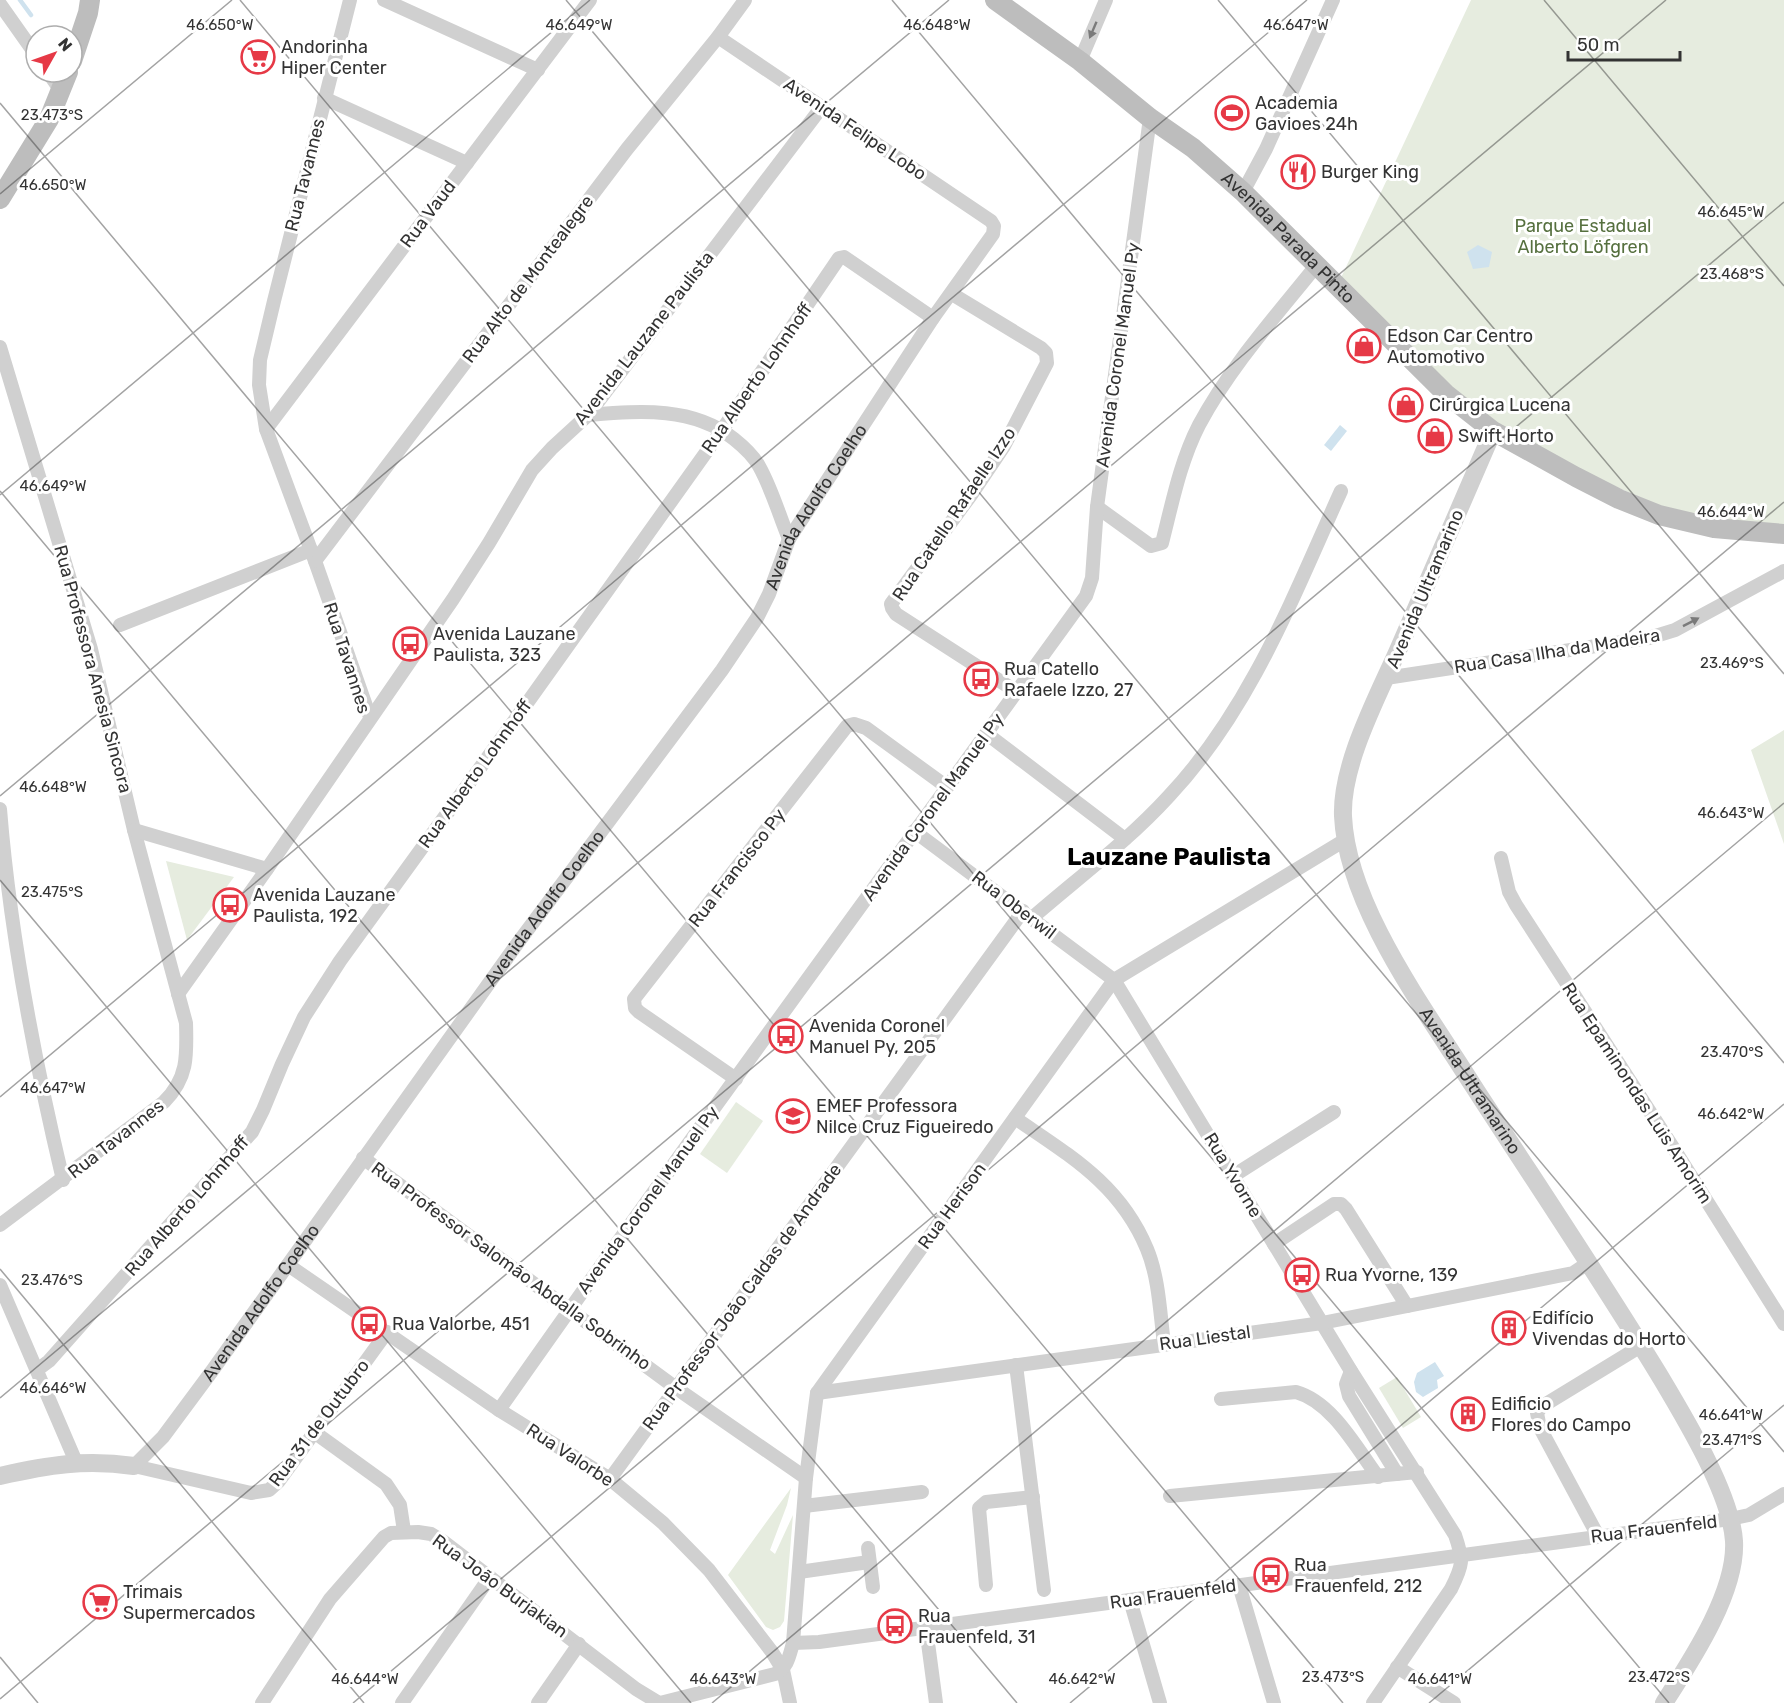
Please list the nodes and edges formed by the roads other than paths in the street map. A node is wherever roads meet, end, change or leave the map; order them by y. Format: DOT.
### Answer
graph roads {
  1 [pos="90,0"];
  2 [pos="350,0"];
  3 [pos="384,0"];
  4 [pos="590,0"];
  5 [pos="745,0"];
  6 [pos="994,0"];
  7 [pos="1106,0"];
  8 [pos="1333,0"];
  9 [pos="0,4"];
  10 [pos="84,25"];
  11 [pos="718,37"];
  12 [pos="24,38"];
  13 [pos="1080,61"];
  14 [pos="538,70"];
  15 [pos="64,84"];
  16 [pos="324,98"];
  17 [pos="821,108"];
  18 [pos="1150,118"];
  19 [pos="467,164"];
  20 [pos="1243,192"];
  21 [pos="0,199"];
  22 [pos="991,221"];
  23 [pos="1316,266"];
  24 [pos="952,294"];
  25 [pos="933,318"];
  26 [pos="1,353"];
  27 [pos="588,415"];
  28 [pos="266,429"];
  29 [pos="722,429"];
  30 [pos="1493,431"];
  31 [pos="1341,491"];
  32 [pos="1097,507"];
  33 [pos="1784,534"];
  34 [pos="789,539"];
  35 [pos="313,556"];
  36 [pos="1784,571"];
  37 [pos="120,625"];
  38 [pos="1386,678"];
  39 [pos="1017,692"];
  40 [pos="370,717"];
  41 [pos="987,734"];
  42 [pos="947,787"];
  43 [pos="0,809"];
  44 [pos="134,830"];
  45 [pos="914,831"];
  46 [pos="1125,839"];
  47 [pos="1345,840"];
  48 [pos="1501,858"];
  49 [pos="267,869"];
  50 [pos="2,871"];
  51 [pos="1028,914"];
  52 [pos="1114,980"];
  53 [pos="178,994"];
  54 [pos="736,1079"];
  55 [pos="1334,1112"];
  56 [pos="1015,1118"];
  57 [pos="363,1158"];
  58 [pos="1233,1176"];
  59 [pos="63,1180"];
  60 [pos="0,1225"];
  61 [pos="1274,1244"];
  62 [pos="1588,1263"];
  63 [pos="288,1265"];
  64 [pos="0,1285"];
  65 [pos="1407,1306"];
  66 [pos="570,1309"];
  67 [pos="1322,1323"];
  68 [pos="1784,1323"];
  69 [pos="387,1332"];
  70 [pos="1164,1344"];
  71 [pos="1641,1346"];
  72 [pos="1016,1365"];
  73 [pos="37,1370"];
  74 [pos="1351,1371"];
  75 [pos="676,1388"];
  76 [pos="817,1393"];
  77 [pos="1221,1399"];
  78 [pos="499,1410"];
  79 [pos="314,1432"];
  80 [pos="154,1447"];
  81 [pos="76,1462"];
  82 [pos="134,1466"];
  83 [pos="157,1471"];
  84 [pos="1417,1472"];
  85 [pos="1397,1474"];
  86 [pos="0,1476"];
  87 [pos="1378,1477"];
  88 [pos="806,1478"];
  89 [pos="610,1479"];
  90 [pos="922,1492"];
  91 [pos="1784,1494"];
  92 [pos="1170,1496"];
  93 [pos="1033,1497"];
  94 [pos="804,1506"];
  95 [pos="1730,1519"];
  96 [pos="404,1531"];
  97 [pos="1598,1536"];
  98 [pos="1462,1556"];
  99 [pos="799,1572"];
  100 [pos="490,1577"];
  101 [pos="987,1585"];
  102 [pos="1239,1585"];
  103 [pos="873,1587"];
  104 [pos="1044,1590"];
  105 [pos="1130,1600"];
  106 [pos="926,1628"];
  107 [pos="793,1643"];
  108 [pos="579,1644"];
  109 [pos="1397,1667"];
  110 [pos="783,1670"];
  111 [pos="262,1703"];
  112 [pos="402,1703"];
  113 [pos="538,1703"];
  114 [pos="660,1703"];
  115 [pos="790,1703"];
  116 [pos="936,1703"];
  117 [pos="1160,1703"];
  118 [pos="1274,1703"];
  119 [pos="1373,1703"];
  120 [pos="1454,1703"];
  121 [pos="1664,1703"];
  1 -- 10 [label="main road"];
  2 -- 16 [label="street, Rua Tavannes"];
  3 -- 14 [label="street"];
  4 -- 14 [label="street, Rua Vaud"];
  5 -- 11 [label="street, Rua Alto de Montealegre"];
  6 -- 13 [label="main road, Avenida Parada Pinto"];
  7 -- 13 [label="street, one-way"];
  8 -- 20 [label="street"];
  9 -- 12 [label="street"];
  11 -- 17 [label="street, Avenida Felipe Lobo"];
  11 -- 35 [label="street, Rua Alto de Montealegre"];
  13 -- 18 [label="main road, Avenida Parada Pinto"];
  14 -- 19 [label="street, Rua Vaud"];
  15 -- 21 [label="main road"];
  16 -- 19 [label="street"];
  16 -- 28 [label="street, Rua Tavannes"];
  17 -- 22 [label="street, Avenida Felipe Lobo"];
  17 -- 27 [label="street, Avenida Lauzane Paulista"];
  18 -- 20 [label="main road, Avenida Parada Pinto"];
  18 -- 32 [label="street, Avenida Coronel Manuel Py"];
  19 -- 28 [label="street, Rua Vaud"];
  20 -- 23 [label="main road, Avenida Parada Pinto"];
  22 -- 24 [label="street, Avenida Adolfo Coelho"];
  23 -- 30 [label="main road, Avenida Parada Pinto"];
  23 -- 32 [label="street"];
  24 -- 25 [label="street, Avenida Adolfo Coelho"];
  24 -- 39 [label="street, Rua Catello Rafaelle Izzo"];
  25 -- 29 [label="street, Rua Alberto Lohnhoff"];
  25 -- 34 [label="street, Avenida Adolfo Coelho"];
  26 -- 44 [label="street, Rua Professora Anesia Sincora"];
  27 -- 29 [label="street"];
  27 -- 40 [label="street, Avenida Lauzane Paulista"];
  28 -- 35 [label="street, Rua Tavannes"];
  29 -- 34 [label="street"];
  29 -- 73 [label="street, Rua Alberto Lohnhoff"];
  30 -- 33 [label="main road, Avenida Parada Pinto"];
  30 -- 38 [label="street, Avenida Ultramarino"];
  31 -- 46 [label="street, Rua Professor João Caldas de Andrade"];
  32 -- 39 [label="street, Avenida Coronel Manuel Py"];
  34 -- 57 [label="street, Avenida Adolfo Coelho"];
  35 -- 37 [label="street"];
  35 -- 40 [label="street, Rua Tavannes"];
  38 -- 36 [label="street, Rua Casa Ilha da Madeira, one-way"];
  38 -- 47 [label="street, Avenida Ultramarino"];
  39 -- 41 [label="street, Avenida Coronel Manuel Py"];
  40 -- 49 [label="street, Rua Tavannes"];
  41 -- 42 [label="street, Avenida Coronel Manuel Py"];
  41 -- 46 [label="street"];
  42 -- 45 [label="street, Avenida Coronel Manuel Py"];
  42 -- 54 [label="street, Rua Francisco Py"];
  43 -- 50 [label="street"];
  44 -- 49 [label="street"];
  44 -- 53 [label="street, Rua Professora Anesia Sincora"];
  45 -- 51 [label="street, Rua Oberwil"];
  45 -- 54 [label="street, Avenida Coronel Manuel Py"];
  46 -- 51 [label="street, Rua Professor João Caldas de Andrade"];
  47 -- 52 [label="street, Rua Herison"];
  47 -- 62 [label="street, Avenida Ultramarino"];
  48 -- 68 [label="street, Rua Epaminondas Luis Amorim"];
  49 -- 53 [label="street, Rua Tavannes"];
  50 -- 59 [label="street"];
  51 -- 52 [label="street, Rua Oberwil"];
  51 -- 75 [label="street, Rua Professor João Caldas de Andrade"];
  52 -- 56 [label="street, Rua Herison"];
  52 -- 58 [label="street, Rua Yvorne"];
  53 -- 59 [label="street, Rua Tavannes"];
  54 -- 66 [label="street, Avenida Coronel Manuel Py"];
  55 -- 58 [label="street"];
  56 -- 70 [label="street"];
  56 -- 76 [label="street, Rua Herison"];
  57 -- 63 [label="street, Avenida Adolfo Coelho"];
  57 -- 66 [label="street, Rua Professor Salomão Abdalla Sobrinho"];
  58 -- 61 [label="street, Rua Yvorne"];
  59 -- 60 [label="street, Rua Tavannes"];
  61 -- 65 [label="street"];
  61 -- 67 [label="street, Rua Yvorne"];
  62 -- 65 [label="street, Rua Liestal"];
  62 -- 71 [label="street, Avenida Ultramarino"];
  63 -- 69 [label="street, Rua Valorbe"];
  63 -- 80 [label="street, Avenida Adolfo Coelho"];
  64 -- 73 [label="street"];
  65 -- 67 [label="street, Rua Liestal"];
  66 -- 75 [label="street, Rua Professor Salomão Abdalla Sobrinho"];
  66 -- 78 [label="street, Avenida Coronel Manuel Py"];
  67 -- 70 [label="street, Rua Liestal"];
  67 -- 74 [label="street, Rua Yvorne"];
  69 -- 78 [label="street, Rua Valorbe"];
  69 -- 79 [label="street, Rua 31 de Outubro"];
  70 -- 72 [label="street, Rua Liestal"];
  71 -- 95 [label="street, Avenida Ultramarino"];
  71 -- 97 [label="street"];
  72 -- 76 [label="street, Rua Liestal"];
  72 -- 93 [label="street"];
  73 -- 81 [label="street"];
  74 -- 84 [label="street, Rua Yvorne"];
  74 -- 85 [label="street"];
  75 -- 88 [label="street, Rua Professor Salomão Abdalla Sobrinho"];
  75 -- 89 [label="street, Rua Professor João Caldas de Andrade"];
  76 -- 88 [label="street, Rua Herison"];
  77 -- 87 [label="street"];
  78 -- 89 [label="street, Rua Valorbe"];
  79 -- 83 [label="street, Rua 31 de Outubro"];
  79 -- 96 [label="street"];
  80 -- 82 [label="street, Avenida Adolfo Coelho"];
  80 -- 83 [label="street"];
  81 -- 82 [label="street"];
  81 -- 86 [label="street"];
  82 -- 83 [label="street, Rua 31 de Outubro"];
  84 -- 85 [label="street"];
  84 -- 98 [label="street, Rua Yvorne"];
  85 -- 87 [label="street"];
  87 -- 92 [label="street"];
  88 -- 94 [label="street, Rua Herison"];
  89 -- 110 [label="street, Rua Valorbe"];
  90 -- 94 [label="street"];
  91 -- 95 [label="street"];
  93 -- 101 [label="street"];
  93 -- 104 [label="street"];
  94 -- 99 [label="street, Rua Herison"];
  95 -- 97 [label="street, Rua Frauenfeld"];
  95 -- 121 [label="street, Avenida Ultramarino"];
  96 -- 100 [label="street, Rua João Burjakian"];
  96 -- 111 [label="street"];
  97 -- 98 [label="street, Rua Frauenfeld"];
  98 -- 102 [label="street, Rua Frauenfeld"];
  98 -- 109 [label="street"];
  99 -- 103 [label="street"];
  99 -- 107 [label="street, Rua Herison"];
  100 -- 108 [label="street, Rua João Burjakian"];
  100 -- 112 [label="street"];
  102 -- 105 [label="street, Rua Frauenfeld"];
  102 -- 118 [label="street"];
  105 -- 106 [label="street, Rua Frauenfeld"];
  105 -- 117 [label="street"];
  106 -- 107 [label="street, Rua Frauenfeld"];
  106 -- 116 [label="street"];
  107 -- 110 [label="street, Rua Herison"];
  108 -- 113 [label="street"];
  108 -- 114 [label="street, Rua João Burjakian"];
  109 -- 119 [label="street"];
  109 -- 120 [label="street"];
  110 -- 114 [label="street, Rua João Burjakian"];
  110 -- 115 [label="street, Rua Valorbe"];
}
